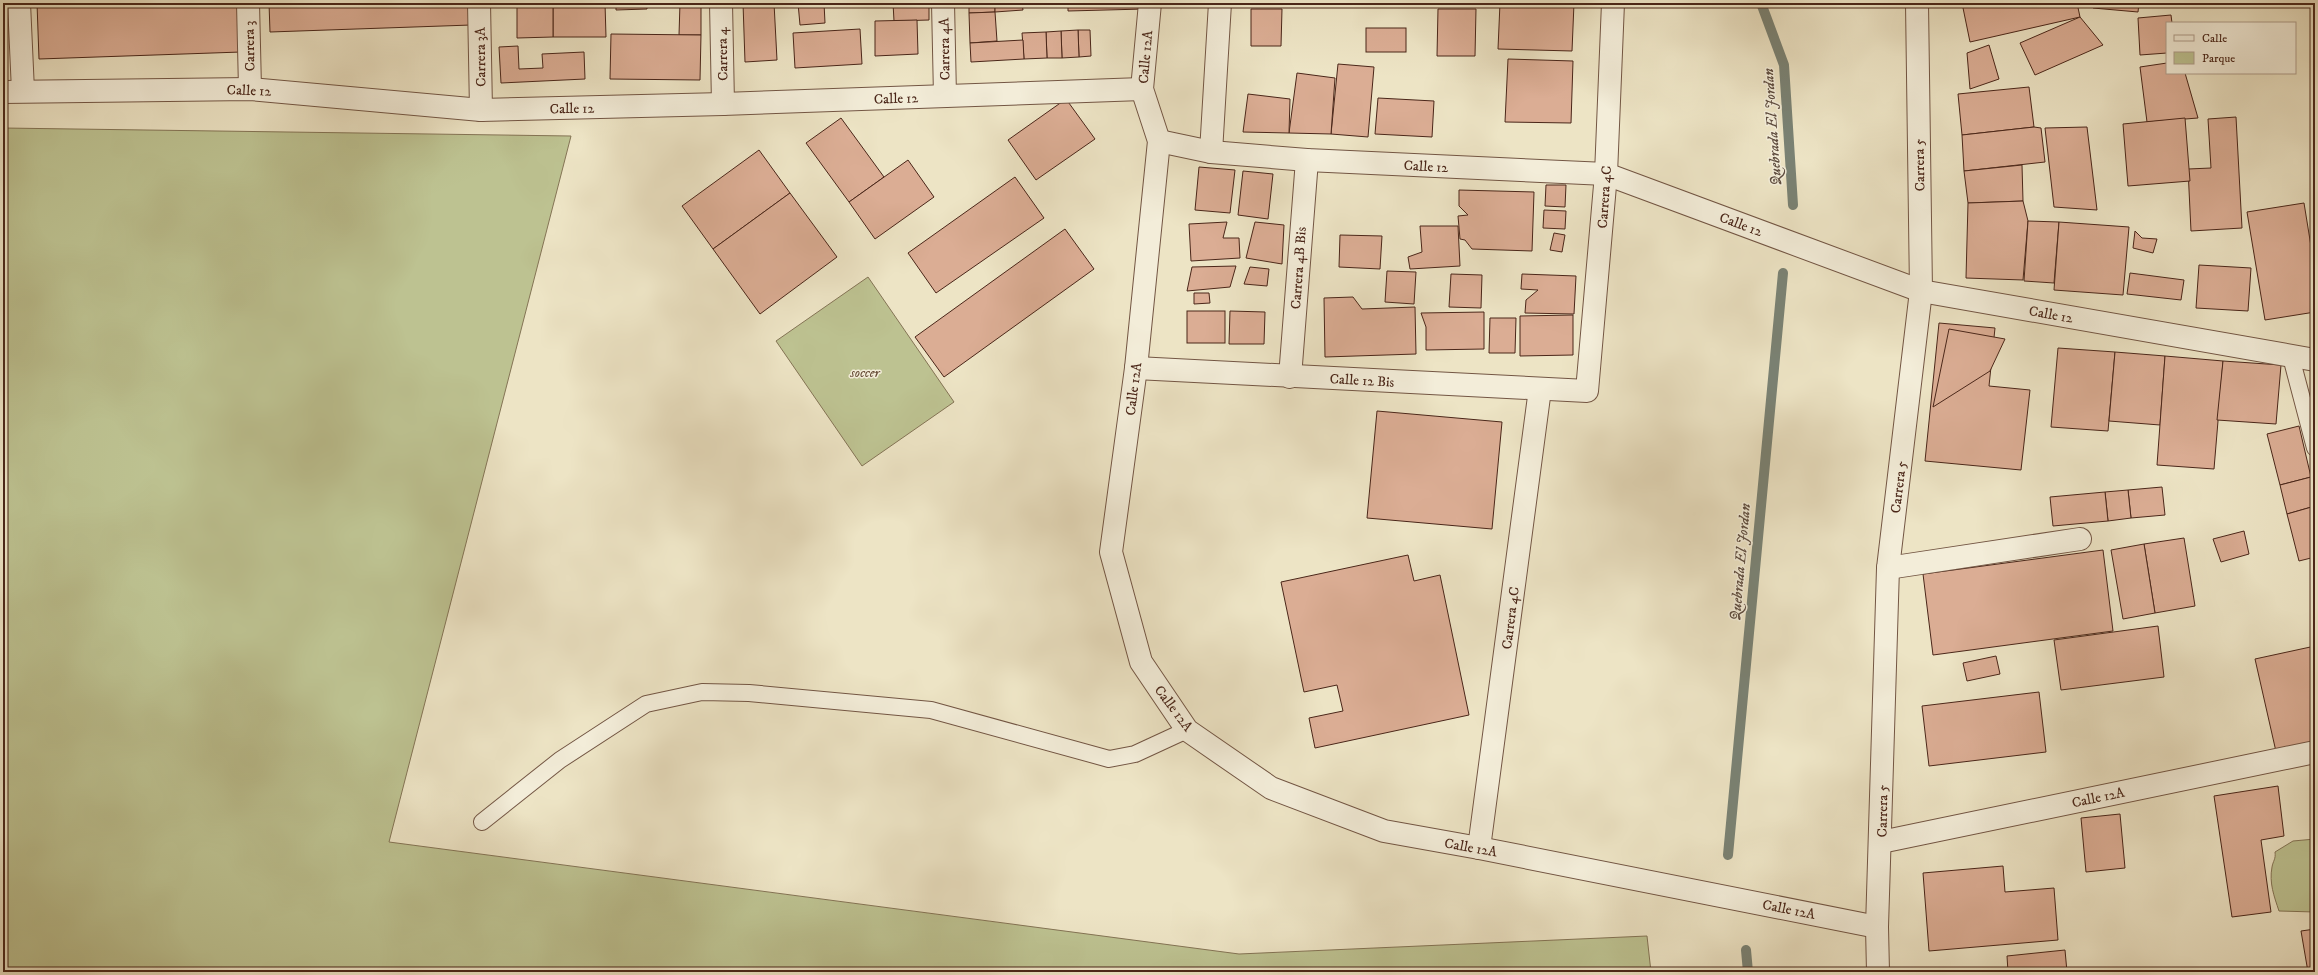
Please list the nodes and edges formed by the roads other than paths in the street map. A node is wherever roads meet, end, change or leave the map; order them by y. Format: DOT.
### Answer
graph roads {
  1 [pos="19,3"];
  2 [pos="248,3"];
  3 [pos="479,3"];
  4 [pos="720,3"];
  5 [pos="943,3"];
  6 [pos="1150,3"];
  7 [pos="1220,3"];
  8 [pos="1613,3"];
  9 [pos="1916,3"];
  10 [pos="250,89"];
  11 [pos="1142,89"];
  12 [pos="13,92"];
  13 [pos="944,96"];
  14 [pos="723,104"];
  15 [pos="481,110"];
  16 [pos="1159,141"];
  17 [pos="1211,152"];
  18 [pos="1306,160"];
  19 [pos="1606,174"];
  20 [pos="1921,291"];
  21 [pos="2291,357"];
  22 [pos="2315,360"];
  23 [pos="1136,368"];
  24 [pos="1290,377"];
  25 [pos="1540,389"];
  26 [pos="1588,390"];
  27 [pos="2315,448"];
  28 [pos="2080,539"];
  29 [pos="1888,568"];
  30 [pos="1187,730"];
  31 [pos="2315,752"];
  32 [pos="482,822"];
  33 [pos="1881,842"];
  34 [pos="1479,848"];
  35 [pos="1877,927"];
  36 [pos="1878,972"];
  1 -- 12 [label="street"];
  2 -- 10 [label="street, Carrera 3"];
  3 -- 15 [label="street, Carrera 3A"];
  4 -- 14 [label="street, Carrera 4"];
  5 -- 13 [label="street, Carrera 4A"];
  6 -- 11 [label="street, Calle 12A"];
  7 -- 17 [label="street"];
  8 -- 19 [label="street, Carrera 4C"];
  9 -- 20 [label="street, Carrera 5"];
  10 -- 12 [label="street, Calle 12"];
  10 -- 15 [label="street, Calle 12"];
  11 -- 13 [label="street, Calle 12"];
  11 -- 16 [label="street, Calle 12A"];
  13 -- 14 [label="street, Calle 12"];
  14 -- 15 [label="street, Calle 12"];
  16 -- 17 [label="street, Calle 12"];
  16 -- 23 [label="street, Calle 12A"];
  17 -- 18 [label="street, Calle 12"];
  18 -- 19 [label="street, Calle 12"];
  18 -- 24 [label="street, Carrera 4B Bis"];
  19 -- 20 [label="street, Calle 12"];
  19 -- 26 [label="street, Carrera 4C"];
  20 -- 21 [label="street, Calle 12"];
  20 -- 29 [label="street, Carrera 5"];
  21 -- 22 [label="street, Calle 12"];
  21 -- 27 [label="lane"];
  23 -- 24 [label="street, Calle 12 Bis"];
  23 -- 30 [label="street, Calle 12A"];
  24 -- 25 [label="street, Calle 12 Bis"];
  25 -- 26 [label="street, Calle 12 Bis"];
  25 -- 34 [label="street, Carrera 4C"];
  28 -- 29 [label="street"];
  29 -- 33 [label="street, Carrera 5"];
  30 -- 32 [label="lane"];
  30 -- 34 [label="street, Calle 12A"];
  31 -- 33 [label="street, Calle 12A"];
  33 -- 35 [label="street, Carrera 5"];
  34 -- 35 [label="street, Calle 12A"];
  35 -- 36 [label="street, Carrera 5"];
}
